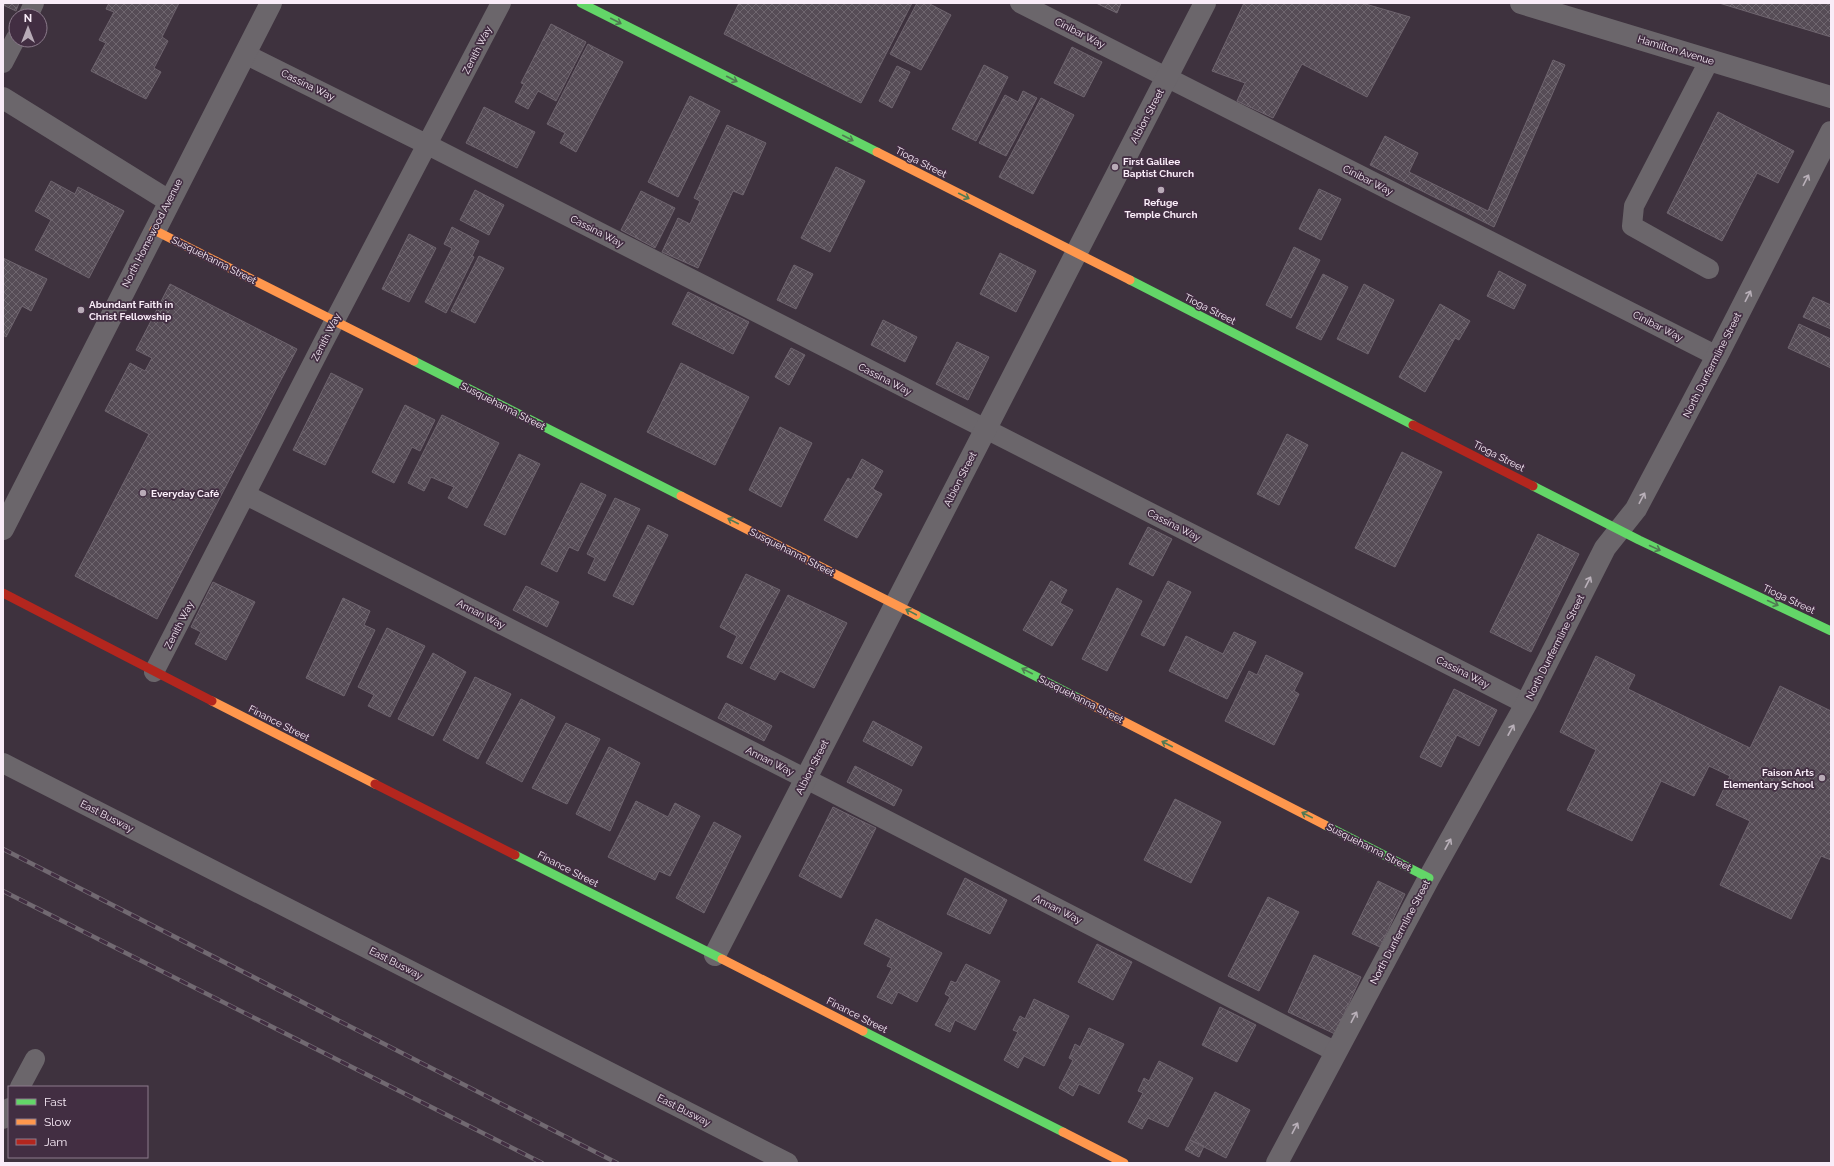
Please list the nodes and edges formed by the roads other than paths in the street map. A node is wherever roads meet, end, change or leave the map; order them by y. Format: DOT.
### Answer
graph roads {
  1 [pos="271,3"];
  2 [pos="501,3"];
  3 [pos="581,3"];
  4 [pos="1020,3"];
  5 [pos="1205,3"];
  6 [pos="1521,3"];
  7 [pos="11,48"];
  8 [pos="245,54"];
  9 [pos="1710,61"];
  10 [pos="3,63"];
  11 [pos="1167,78"];
  12 [pos="1831,97"];
  13 [pos="3,98"];
  14 [pos="1831,132"];
  15 [pos="428,145"];
  16 [pos="169,201"];
  17 [pos="154,230"];
  18 [pos="1076,252"];
  19 [pos="1709,269"];
  20 [pos="335,320"];
  21 [pos="1717,356"];
  22 [pos="986,430"];
  23 [pos="246,495"];
  24 [pos="3,529"];
  25 [pos="1620,530"];
  26 [pos="3,593"];
  27 [pos="895,604"];
  28 [pos="1831,631"];
  29 [pos="154,672"];
  30 [pos="1526,704"];
  31 [pos="3,764"];
  32 [pos="805,779"];
  33 [pos="1429,878"];
  34 [pos="715,955"];
  35 [pos="1336,1052"];
  36 [pos="35,1058"];
  37 [pos="21,1086"];
  38 [pos="8,1110"];
  39 [pos="3,1119"];
  40 [pos="788,1163"];
  41 [pos="1124,1163"];
  42 [pos="1277,1163"];
  1 -- 8 [label="street, North Homewood Avenue"];
  2 -- 15 [label="lane, Zenith Way"];
  3 -- 18 [label="street, Tioga Street, one-way"];
  4 -- 11 [label="lane, Cinibar Way"];
  5 -- 11 [label="street, Albion Street"];
  6 -- 9 [label="street, Hamilton Avenue"];
  7 -- 10 [label="lane"];
  8 -- 15 [label="lane, Cassina Way"];
  8 -- 16 [label="street, North Homewood Avenue"];
  9 -- 12 [label="street, Hamilton Avenue"];
  9 -- 19 [label="lane"];
  11 -- 18 [label="street, Albion Street"];
  11 -- 21 [label="lane, Cinibar Way"];
  13 -- 16 [label="street"];
  21 -- 14 [label="street, North Dunfermline Street, one-way"];
  15 -- 20 [label="lane, Zenith Way"];
  15 -- 22 [label="lane, Cassina Way"];
  16 -- 17 [label="street, North Homewood Avenue"];
  17 -- 20 [label="street, Susquehanna Street"];
  17 -- 24 [label="street, North Homewood Avenue"];
  18 -- 22 [label="street, Albion Street"];
  18 -- 25 [label="street, Tioga Street"];
  20 -- 23 [label="lane, Zenith Way"];
  27 -- 20 [label="street, Susquehanna Street, one-way"];
  25 -- 21 [label="street, North Dunfermline Street, one-way"];
  22 -- 27 [label="street, Albion Street"];
  22 -- 30 [label="lane, Cassina Way"];
  23 -- 29 [label="lane, Zenith Way"];
  23 -- 32 [label="lane, Annan Way"];
  25 -- 28 [label="street, Tioga Street, one-way"];
  30 -- 25 [label="street, North Dunfermline Street, one-way"];
  26 -- 29 [label="street, Finance Street"];
  27 -- 32 [label="street, Albion Street"];
  33 -- 27 [label="street, Susquehanna Street, one-way"];
  29 -- 34 [label="street, Finance Street"];
  33 -- 30 [label="street, North Dunfermline Street, one-way"];
  31 -- 40 [label="lane, East Busway"];
  32 -- 34 [label="street, Albion Street"];
  32 -- 35 [label="lane, Annan Way"];
  35 -- 33 [label="street, North Dunfermline Street, one-way"];
  34 -- 41 [label="street, Finance Street"];
  42 -- 35 [label="street, North Dunfermline Street, one-way"];
  36 -- 37 [label="lane"];
  38 -- 39 [label="lane"];
}
